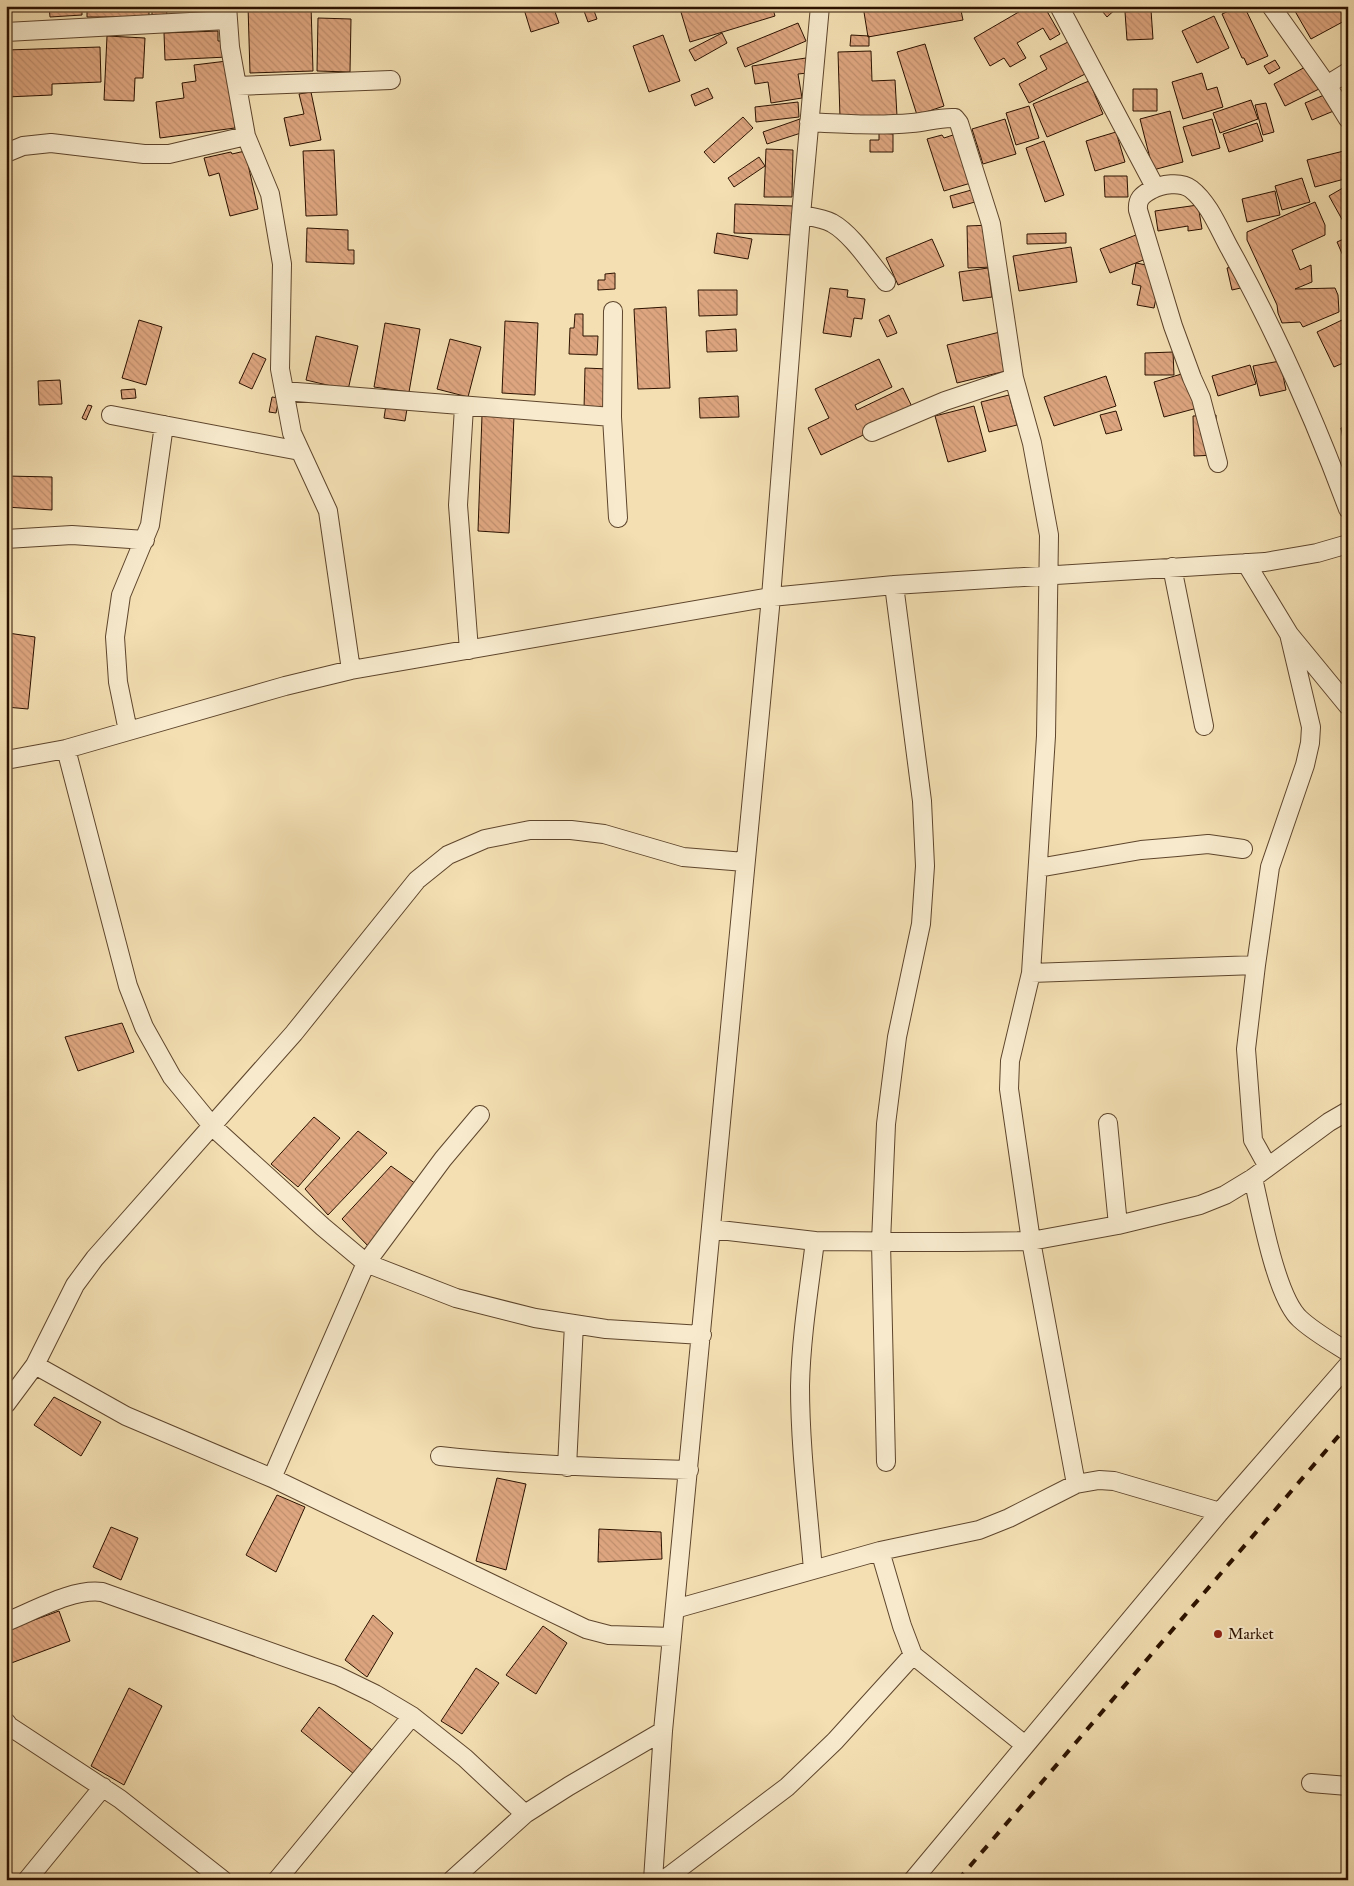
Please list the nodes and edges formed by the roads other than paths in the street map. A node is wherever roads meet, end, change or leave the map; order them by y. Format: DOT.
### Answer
graph roads {
  1 [pos="1058,6"];
  2 [pos="1271,6"];
  3 [pos="816,8"];
  4 [pos="227,13"];
  5 [pos="6,32"];
  6 [pos="1348,72"];
  7 [pos="391,80"];
  8 [pos="1327,85"];
  9 [pos="237,86"];
  10 [pos="1348,119"];
  11 [pos="809,122"];
  12 [pos="246,136"];
  13 [pos="6,153"];
  14 [pos="1155,187"];
  15 [pos="801,215"];
  16 [pos="886,282"];
  17 [pos="613,311"];
  18 [pos="1014,378"];
  19 [pos="284,391"];
  20 [pos="464,407"];
  21 [pos="111,415"];
  22 [pos="612,417"];
  23 [pos="164,425"];
  24 [pos="872,432"];
  25 [pos="300,451"];
  26 [pos="1218,463"];
  27 [pos="1348,509"];
  28 [pos="618,518"];
  29 [pos="6,539"];
  30 [pos="145,540"];
  31 [pos="1348,544"];
  32 [pos="1246,563"];
  33 [pos="1172,567"];
  34 [pos="1049,574"];
  35 [pos="894,585"];
  36 [pos="771,597"];
  37 [pos="1289,634"];
  38 [pos="469,650"];
  39 [pos="351,670"];
  40 [pos="1348,706"];
  41 [pos="1204,726"];
  42 [pos="128,731"];
  43 [pos="66,749"];
  44 [pos="6,760"];
  45 [pos="1243,848"];
  46 [pos="745,862"];
  47 [pos="1038,868"];
  48 [pos="1256,965"];
  49 [pos="1032,973"];
  50 [pos="1348,1111"];
  51 [pos="480,1115"];
  52 [pos="1108,1122"];
  53 [pos="212,1127"];
  54 [pos="1268,1167"];
  55 [pos="1253,1178"];
  56 [pos="1118,1225"];
  57 [pos="711,1229"];
  58 [pos="815,1241"];
  59 [pos="1031,1241"];
  60 [pos="881,1242"];
  61 [pos="366,1263"];
  62 [pos="574,1324"];
  63 [pos="702,1335"];
  64 [pos="1348,1352"];
  65 [pos="35,1364"];
  66 [pos="1348,1365"];
  67 [pos="8,1400"];
  68 [pos="440,1456"];
  69 [pos="886,1462"];
  70 [pos="567,1466"];
  71 [pos="689,1470"];
  72 [pos="272,1478"];
  73 [pos="1076,1484"];
  74 [pos="1220,1512"];
  75 [pos="880,1552"];
  76 [pos="813,1570"];
  77 [pos="675,1608"];
  78 [pos="6,1622"];
  79 [pos="672,1637"];
  80 [pos="914,1654"];
  81 [pos="412,1716"];
  82 [pos="6,1722"];
  83 [pos="663,1731"];
  84 [pos="1025,1745"];
  85 [pos="1311,1783"];
  86 [pos="1348,1786"];
  87 [pos="103,1787"];
  88 [pos="525,1814"];
  89 [pos="27,1880"];
  90 [pos="223,1880"];
  91 [pos="277,1880"];
  92 [pos="452,1880"];
  93 [pos="653,1880"];
  94 [pos="664,1880"];
  95 [pos="913,1880"];
  1 -- 14 [label="street"];
  2 -- 8 [label="street"];
  3 -- 11 [label="street"];
  4 -- 5 [label="street"];
  4 -- 9 [label="street"];
  6 -- 8 [label="street"];
  7 -- 9 [label="street"];
  8 -- 10 [label="street"];
  9 -- 12 [label="street"];
  11 -- 15 [label="street"];
  11 -- 18 [label="street"];
  12 -- 13 [label="street"];
  12 -- 19 [label="street"];
  14 -- 26 [label="street"];
  14 -- 27 [label="street"];
  15 -- 16 [label="street"];
  15 -- 36 [label="street"];
  17 -- 22 [label="street"];
  18 -- 24 [label="street"];
  18 -- 34 [label="street"];
  19 -- 20 [label="street"];
  19 -- 25 [label="street"];
  20 -- 22 [label="street"];
  20 -- 38 [label="street"];
  21 -- 23 [label="street"];
  22 -- 28 [label="street"];
  23 -- 25 [label="street"];
  23 -- 30 [label="street"];
  25 -- 39 [label="street"];
  29 -- 30 [label="street"];
  30 -- 42 [label="street"];
  31 -- 32 [label="street"];
  32 -- 33 [label="street"];
  32 -- 37 [label="street"];
  33 -- 34 [label="street"];
  33 -- 41 [label="street"];
  34 -- 35 [label="street"];
  34 -- 47 [label="street"];
  35 -- 36 [label="street"];
  35 -- 60 [label="street"];
  36 -- 38 [label="street"];
  36 -- 46 [label="street"];
  37 -- 40 [label="street"];
  37 -- 48 [label="street"];
  38 -- 39 [label="street"];
  39 -- 42 [label="street"];
  42 -- 43 [label="street"];
  43 -- 44 [label="street"];
  43 -- 53 [label="street"];
  45 -- 47 [label="street"];
  46 -- 53 [label="street"];
  46 -- 57 [label="street"];
  47 -- 49 [label="street"];
  48 -- 49 [label="street"];
  48 -- 54 [label="street"];
  49 -- 59 [label="street"];
  50 -- 54 [label="street"];
  51 -- 61 [label="street"];
  52 -- 56 [label="street"];
  53 -- 61 [label="street"];
  53 -- 65 [label="street"];
  54 -- 55 [label="street"];
  55 -- 56 [label="street"];
  55 -- 64 [label="street"];
  56 -- 59 [label="street"];
  57 -- 58 [label="street"];
  57 -- 63 [label="street"];
  58 -- 60 [label="street"];
  58 -- 76 [label="street"];
  59 -- 60 [label="street"];
  59 -- 73 [label="street"];
  60 -- 69 [label="street"];
  61 -- 62 [label="street"];
  61 -- 72 [label="street"];
  62 -- 63 [label="street"];
  62 -- 70 [label="street"];
  63 -- 71 [label="street"];
  65 -- 67 [label="street"];
  65 -- 72 [label="street"];
  66 -- 74 [label="street"];
  68 -- 70 [label="street"];
  70 -- 71 [label="street"];
  71 -- 77 [label="street"];
  72 -- 79 [label="street"];
  73 -- 74 [label="street"];
  73 -- 75 [label="street"];
  74 -- 84 [label="street"];
  75 -- 76 [label="street"];
  75 -- 80 [label="street"];
  76 -- 77 [label="street"];
  77 -- 79 [label="street"];
  78 -- 81 [label="street"];
  79 -- 83 [label="street"];
  80 -- 84 [label="street"];
  80 -- 94 [label="street"];
  81 -- 88 [label="street"];
  81 -- 91 [label="street"];
  82 -- 87 [label="street"];
  83 -- 88 [label="street"];
  83 -- 93 [label="street"];
  84 -- 95 [label="street"];
  85 -- 86 [label="street"];
  87 -- 89 [label="street"];
  87 -- 90 [label="street"];
  88 -- 92 [label="street"];
}
